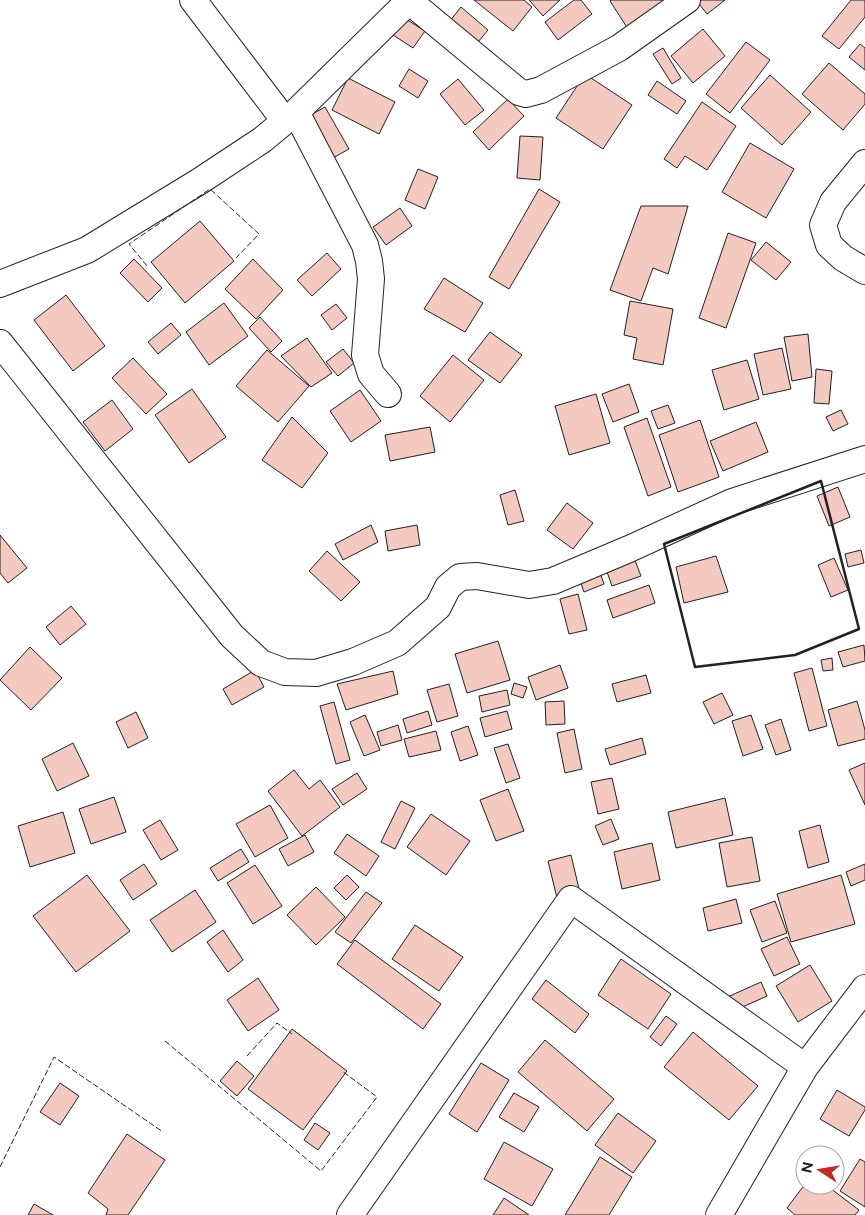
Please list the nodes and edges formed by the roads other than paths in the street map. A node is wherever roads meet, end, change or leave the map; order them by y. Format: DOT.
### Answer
graph roads {
  1 [pos="193,0"];
  2 [pos="687,0"];
  3 [pos="410,1"];
  4 [pos="291,116"];
  5 [pos="865,163"];
  6 [pos="865,271"];
  7 [pos="0,284"];
  8 [pos="0,343"];
  9 [pos="388,394"];
  10 [pos="865,459"];
  11 [pos="865,988"];
  12 [pos="805,1067"];
  13 [pos="350,1215"];
  14 [pos="719,1215"];
  1 -- 4 [label="street"];
  2 -- 3 [label="street"];
  3 -- 4 [label="street"];
  4 -- 7 [label="street"];
  4 -- 9 [label="street"];
  5 -- 6 [label="street"];
  8 -- 10 [label="street"];
  11 -- 12 [label="street"];
  12 -- 13 [label="street"];
  12 -- 14 [label="street"];
}
